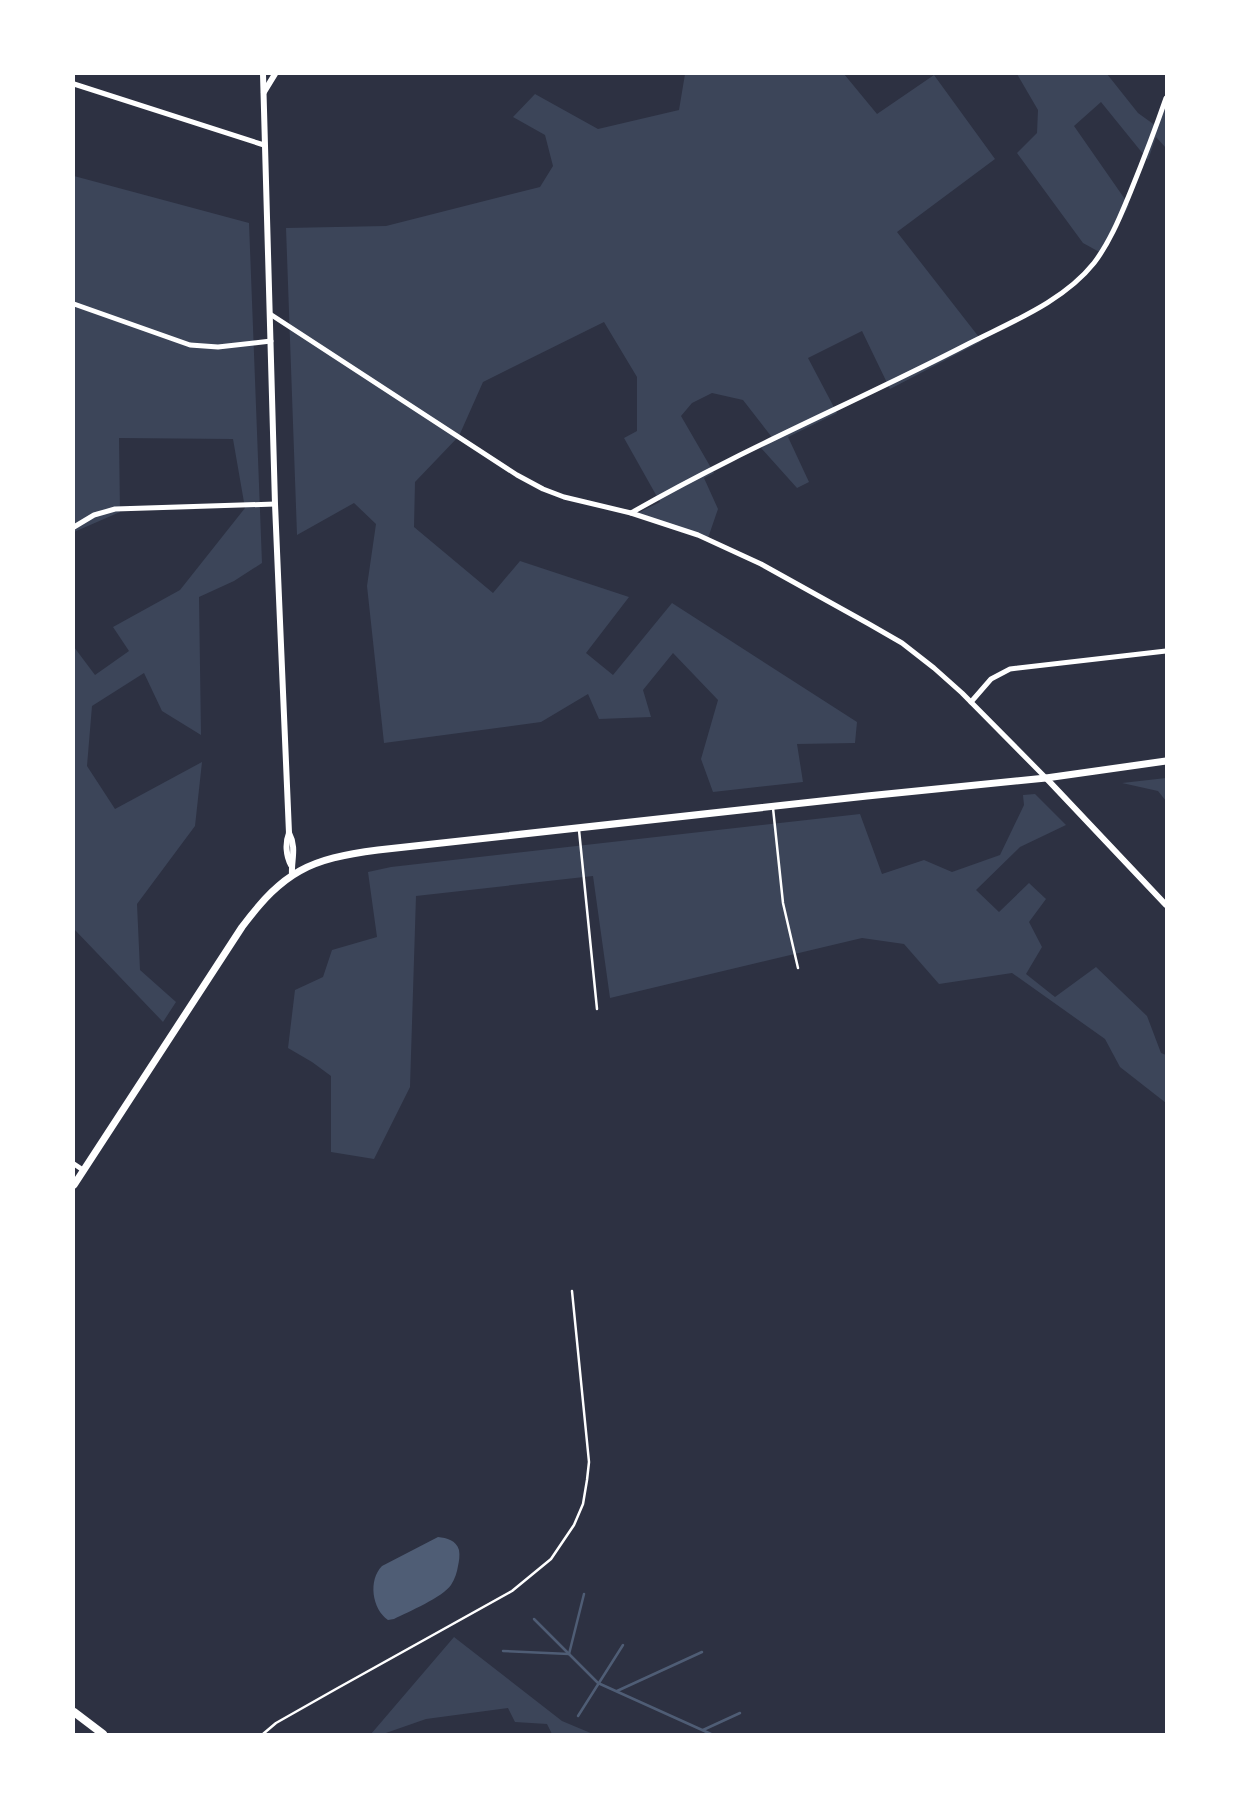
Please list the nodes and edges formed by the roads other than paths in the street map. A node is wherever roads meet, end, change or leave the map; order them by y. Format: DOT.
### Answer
graph roads {
  1 [pos="263,74"];
  2 [pos="275,74"];
  3 [pos="74,84"];
  4 [pos="263,93"];
  5 [pos="1166,98"];
  6 [pos="264,145"];
  7 [pos="74,304"];
  8 [pos="270,314"];
  9 [pos="271,341"];
  10 [pos="275,504"];
  11 [pos="631,512"];
  12 [pos="74,527"];
  13 [pos="1166,651"];
  14 [pos="971,702"];
  15 [pos="1166,761"];
  16 [pos="1046,778"];
  17 [pos="773,807"];
  18 [pos="579,828"];
  19 [pos="292,875"];
  20 [pos="1166,906"];
  21 [pos="798,968"];
  22 [pos="597,1009"];
  23 [pos="74,1164"];
  24 [pos="83,1170"];
  25 [pos="74,1185"];
  26 [pos="572,1291"];
  27 [pos="74,1712"];
  28 [pos="104,1734"];
  29 [pos="263,1734"];
  1 -- 4 [label="street"];
  2 -- 4 [label="street"];
  3 -- 6 [label="street"];
  4 -- 6 [label="street"];
  5 -- 11 [label="street"];
  6 -- 8 [label="street"];
  7 -- 9 [label="street"];
  8 -- 9 [label="street"];
  8 -- 11 [label="street"];
  9 -- 10 [label="street"];
  10 -- 12 [label="street"];
  10 -- 19 [label="street"];
  11 -- 14 [label="street"];
  13 -- 14 [label="street"];
  14 -- 16 [label="street"];
  15 -- 16 [label="main road"];
  16 -- 17 [label="main road"];
  16 -- 20 [label="street"];
  17 -- 18 [label="main road"];
  17 -- 21 [label="lane"];
  18 -- 19 [label="main road"];
  18 -- 22 [label="lane"];
  19 -- 24 [label="main road"];
  23 -- 24 [label="street"];
  24 -- 25 [label="main road"];
  26 -- 29 [label="lane"];
  27 -- 28 [label="main road"];
}
